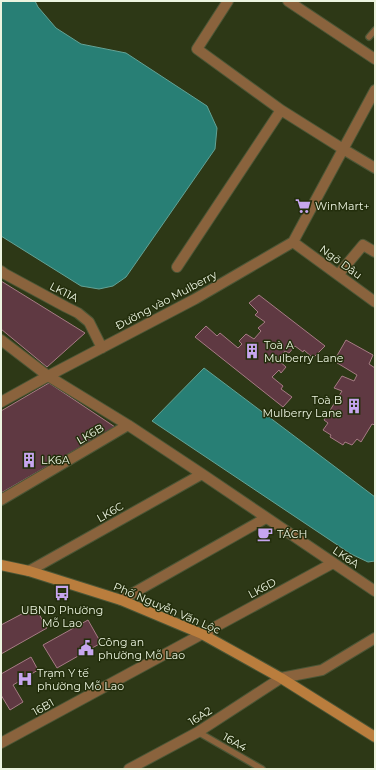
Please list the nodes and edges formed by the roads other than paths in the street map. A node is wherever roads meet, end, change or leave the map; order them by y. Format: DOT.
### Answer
graph roads {
  1 [pos="228,1"];
  2 [pos="288,1"];
  3 [pos="375,30"];
  4 [pos="369,37"];
  5 [pos="375,59"];
  6 [pos="375,90"];
  7 [pos="281,110"];
  8 [pos="343,149"];
  9 [pos="375,168"];
  10 [pos="293,242"];
  11 [pos="375,252"];
  12 [pos="177,266"];
  13 [pos="1,271"];
  14 [pos="338,275"];
  15 [pos="375,302"];
  16 [pos="1,340"];
  17 [pos="102,348"];
  18 [pos="48,376"];
  19 [pos="1,402"];
  20 [pos="128,425"];
  21 [pos="202,474"];
  22 [pos="1,500"];
  23 [pos="266,518"];
  24 [pos="333,563"];
  25 [pos="1,566"];
  26 [pos="29,571"];
  27 [pos="375,591"];
  28 [pos="121,600"];
  29 [pos="202,634"];
  30 [pos="375,638"];
  31 [pos="281,678"];
  32 [pos="198,732"];
  33 [pos="375,736"];
  34 [pos="1,744"];
  35 [pos="129,769"];
  36 [pos="262,769"];
  1 -- 7 [label="street"];
  2 -- 5 [label="street"];
  3 -- 4 [label="lane"];
  6 -- 8 [label="street"];
  7 -- 8 [label="street"];
  7 -- 12 [label="street"];
  8 -- 9 [label="street"];
  8 -- 10 [label="street"];
  10 -- 14 [label="street, Ngõ Dâu"];
  10 -- 17 [label="street, Đường vào Mulberry"];
  11 -- 14 [label="street"];
  13 -- 17 [label="street, LK11A"];
  14 -- 15 [label="street, Ngõ Dâu"];
  16 -- 18 [label="street, LK6A"];
  17 -- 18 [label="street, Đường vào Mulberry"];
  18 -- 19 [label="street"];
  18 -- 20 [label="street, LK6A"];
  20 -- 21 [label="street, LK6A"];
  20 -- 22 [label="street, LK6B"];
  21 -- 23 [label="street, LK6A"];
  21 -- 26 [label="street, LK6C"];
  23 -- 24 [label="street, LK6A"];
  23 -- 28 [label="street"];
  24 -- 27 [label="street, LK6A"];
  24 -- 29 [label="street, LK6D"];
  25 -- 26 [label="street, Phố Nguyễn Văn Lộc"];
  26 -- 28 [label="street, Phố Nguyễn Văn Lộc"];
  28 -- 29 [label="street, Phố Nguyễn Văn Lộc"];
  29 -- 31 [label="street, Phố Nguyễn Văn Lộc"];
  29 -- 34 [label="street, 16B1"];
  30 -- 31 [label="street"];
  31 -- 32 [label="street, 16A2"];
  31 -- 33 [label="street, Phố Nguyễn Văn Lộc"];
  32 -- 35 [label="street, 16A2"];
  32 -- 36 [label="lane, 16A4"];
}
